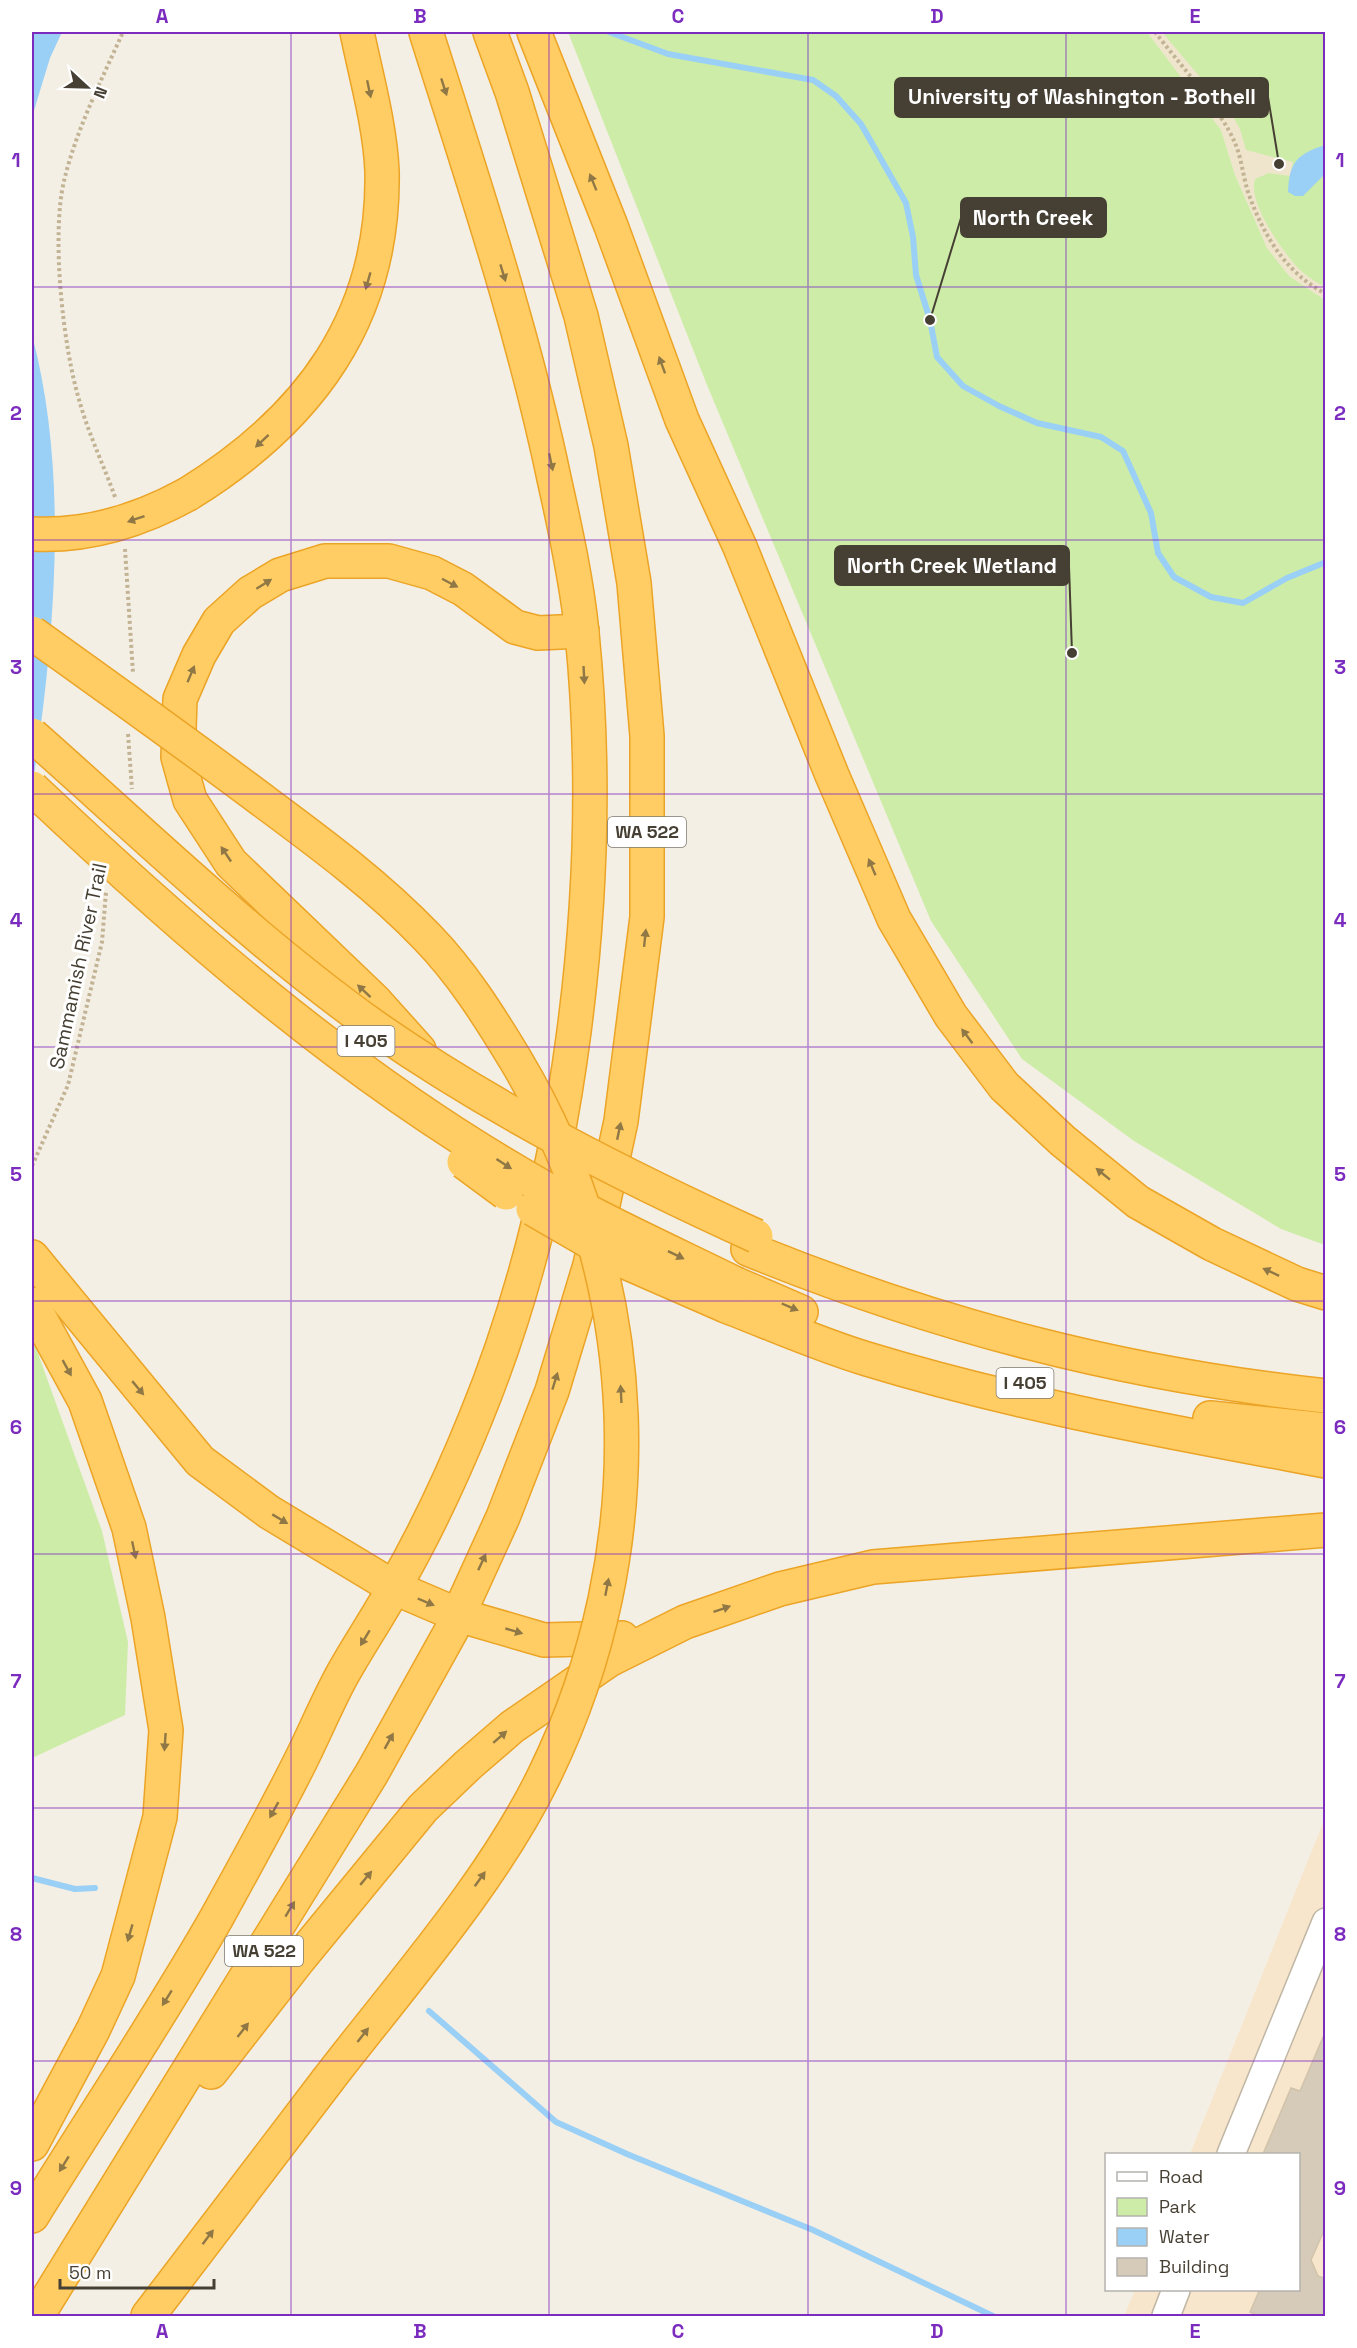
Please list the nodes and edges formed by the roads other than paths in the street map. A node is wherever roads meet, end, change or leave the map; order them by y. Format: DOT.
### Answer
graph roads {
  1 [pos="357,32"];
  2 [pos="426,32"];
  3 [pos="492,35"];
  4 [pos="536,40"];
  5 [pos="32,534"];
  6 [pos="582,631"];
  7 [pos="32,633"];
  8 [pos="32,735"];
  9 [pos="32,760"];
  10 [pos="32,788"];
  11 [pos="32,807"];
  12 [pos="432,1065"];
  13 [pos="752,1243"];
  14 [pos="32,1257"];
  15 [pos="1326,1293"];
  16 [pos="731,1295"];
  17 [pos="44,1305"];
  18 [pos="1326,1378"];
  19 [pos="1326,1396"];
  20 [pos="1326,1430"];
  21 [pos="1180,1433"];
  22 [pos="1326,1445"];
  23 [pos="1326,1461"];
  24 [pos="1326,1530"];
  25 [pos="395,1588"];
  26 [pos="458,1615"];
  27 [pos="685,1622"];
  28 [pos="1326,1922"];
  29 [pos="1316,1971"];
  30 [pos="32,2144"];
  31 [pos="1231,2153"];
  32 [pos="32,2216"];
  33 [pos="60,2280"];
  34 [pos="1175,2291"];
  35 [pos="37,2316"];
  36 [pos="148,2316"];
  37 [pos="1166,2316"];
  1 -- 5 [label="highway, one-way, bridge"];
  2 -- 6 [label="highway, WA 522, one-way"];
  26 -- 3 [label="highway, WA 522, one-way"];
  15 -- 4 [label="highway, one-way"];
  12 -- 6 [label="highway, one-way, bridge"];
  6 -- 25 [label="highway, WA 522, one-way"];
  36 -- 7 [label="highway, one-way, bridge"];
  8 -- 12 [label="highway, I 405, bridge"];
  9 -- 13 [label="highway, I 405"];
  10 -- 16 [label="highway, I 405, one-way, bridge"];
  11 -- 16 [label="highway, I 405, bridge"];
  12 -- 13 [label="highway, I 405, bridge"];
  13 -- 18 [label="highway, I 405"];
  13 -- 19 [label="highway, I 405"];
  14 -- 17 [label="highway"];
  16 -- 20 [label="highway, I 405, one-way"];
  16 -- 21 [label="highway, I 405"];
  17 -- 25 [label="highway, one-way"];
  17 -- 30 [label="highway, one-way"];
  21 -- 22 [label="highway, I 405"];
  21 -- 23 [label="highway"];
  27 -- 24 [label="highway, one-way"];
  25 -- 26 [label="highway, one-way"];
  25 -- 32 [label="highway, WA 522, one-way"];
  26 -- 27 [label="highway, one-way"];
  33 -- 26 [label="highway, WA 522, one-way"];
  33 -- 27 [label="highway, one-way"];
  28 -- 29 [label="lane"];
  29 -- 31 [label="lane"];
  33 -- 35 [label="highway, WA 522"];
  34 -- 37 [label="lane"];
}
